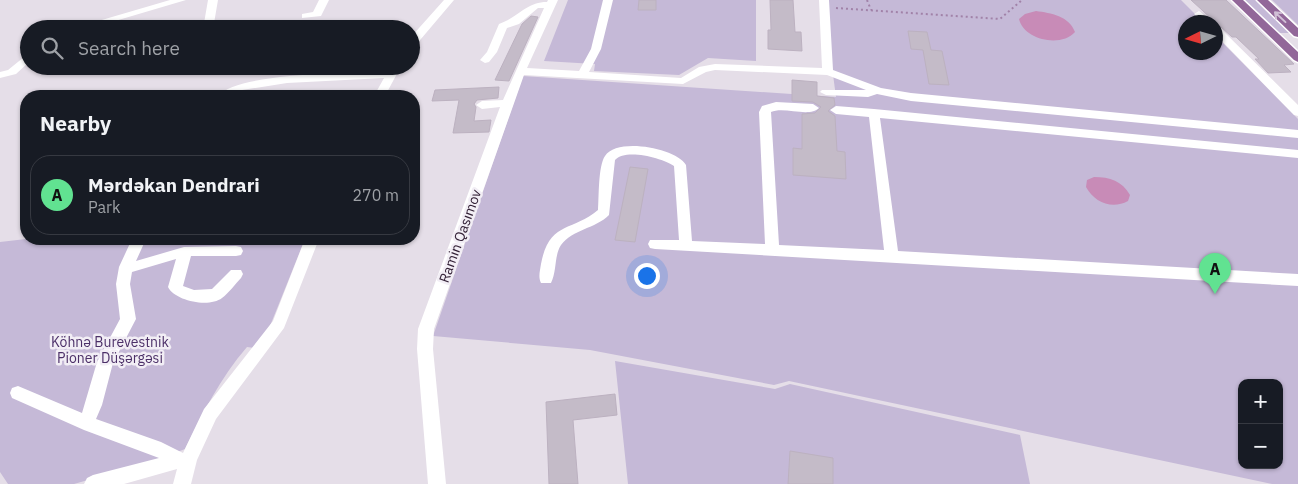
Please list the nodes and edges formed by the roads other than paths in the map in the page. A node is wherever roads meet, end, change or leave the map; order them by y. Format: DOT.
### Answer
graph roads {
  1 [pos="181,0"];
  2 [pos="214,0"];
  3 [pos="324,0"];
  4 [pos="449,0"];
  5 [pos="608,0"];
  6 [pos="1237,0"];
  7 [pos="1262,0"];
  8 [pos="552,2"];
  9 [pos="824,4"];
  10 [pos="306,16"];
  11 [pos="109,20"];
  12 [pos="210,20"];
  13 [pos="420,32"];
  14 [pos="1298,34"];
  15 [pos="1223,37"];
  16 [pos="1277,38"];
  17 [pos="1298,38"];
  18 [pos="1298,58"];
  19 [pos="485,60"];
  20 [pos="20,64"];
  21 [pos="520,71"];
  22 [pos="828,72"];
  23 [pos="0,75"];
  24 [pos="340,75"];
  25 [pos="391,75"];
  26 [pos="582,75"];
  27 [pos="234,90"];
  28 [pos="383,90"];
  29 [pos="875,90"];
  30 [pos="826,92"];
  31 [pos="508,103"];
  32 [pos="482,105"];
  33 [pos="813,108"];
  34 [pos="836,110"];
  35 [pos="1298,112"];
  36 [pos="874,113"];
  37 [pos="1298,134"];
  38 [pos="1298,154"];
  39 [pos="655,244"];
  40 [pos="136,245"];
  41 [pos="310,245"];
  42 [pos="686,246"];
  43 [pos="772,250"];
  44 [pos="236,251"];
  45 [pos="185,252"];
  46 [pos="892,256"];
  47 [pos="126,267"];
  48 [pos="236,274"];
  49 [pos="546,279"];
  50 [pos="1298,280"];
  51 [pos="18,393"];
  52 [pos="86,423"];
  53 [pos="182,460"];
  54 [pos="93,484"];
  55 [pos="182,484"];
  56 [pos="437,484"];
  1 -- 11 [label="street"];
  2 -- 12 [label="street"];
  3 -- 10 [label="street"];
  4 -- 13 [label="street"];
  5 -- 26 [label="street"];
  6 -- 16 [label="main road"];
  14 -- 7 [label="main road, one-way"];
  8 -- 19 [label="street"];
  8 -- 21 [label="street, Ramin Qasımov"];
  9 -- 22 [label="street"];
  15 -- 35 [label="street"];
  16 -- 17 [label="main road"];
  16 -- 18 [label="main road"];
  20 -- 23 [label="street"];
  21 -- 26 [label="street"];
  21 -- 31 [label="street, Ramin Qasımov"];
  22 -- 26 [label="street"];
  22 -- 29 [label="street"];
  24 -- 27 [label="street"];
  25 -- 28 [label="street"];
  29 -- 30 [label="street"];
  29 -- 37 [label="street"];
  31 -- 32 [label="street"];
  31 -- 56 [label="street, Ramin Qasımov"];
  33 -- 43 [label="street"];
  34 -- 36 [label="street"];
  36 -- 38 [label="street"];
  36 -- 46 [label="street"];
  39 -- 42 [label="street"];
  40 -- 47 [label="street"];
  41 -- 53 [label="street"];
  42 -- 43 [label="street"];
  42 -- 49 [label="street"];
  43 -- 46 [label="street"];
  44 -- 45 [label="street"];
  45 -- 47 [label="street"];
  45 -- 48 [label="street"];
  46 -- 50 [label="street"];
  47 -- 52 [label="street"];
  51 -- 52 [label="street"];
  52 -- 53 [label="street"];
  53 -- 54 [label="street"];
  53 -- 55 [label="street"];
}
